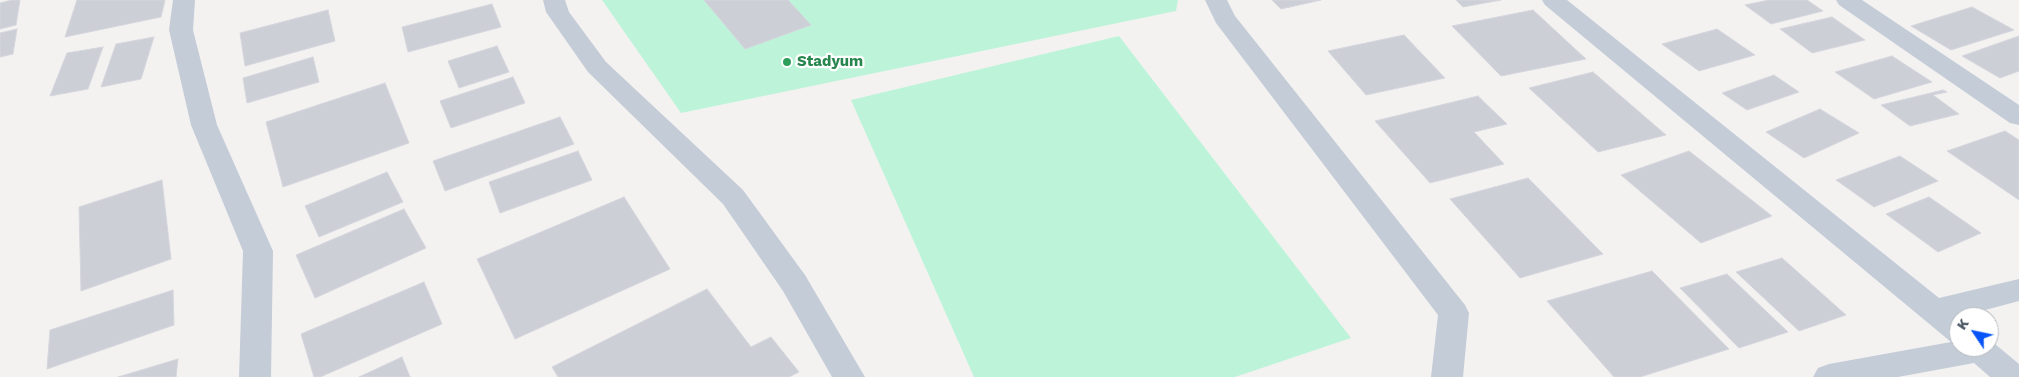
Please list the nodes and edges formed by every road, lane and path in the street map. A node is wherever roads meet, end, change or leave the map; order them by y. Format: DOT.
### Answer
graph roads {
  1 [pos="184,0"];
  2 [pos="554,0"];
  3 [pos="1216,0"];
  4 [pos="1553,0"];
  5 [pos="1847,0"];
  6 [pos="2019,117"];
  7 [pos="2019,290"];
  8 [pos="1934,311"];
  9 [pos="1949,324"];
  10 [pos="1949,348"];
  11 [pos="1988,357"];
  12 [pos="255,377"];
  13 [pos="849,377"];
  14 [pos="1446,377"];
  15 [pos="1829,377"];
  16 [pos="2012,377"];
  1 -- 12 [label="street"];
  2 -- 13 [label="street"];
  3 -- 14 [label="street"];
  4 -- 8 [label="street"];
  5 -- 6 [label="street"];
  7 -- 8 [label="street"];
  8 -- 9 [label="street"];
  10 -- 15 [label="street"];
  11 -- 16 [label="street"];
}
